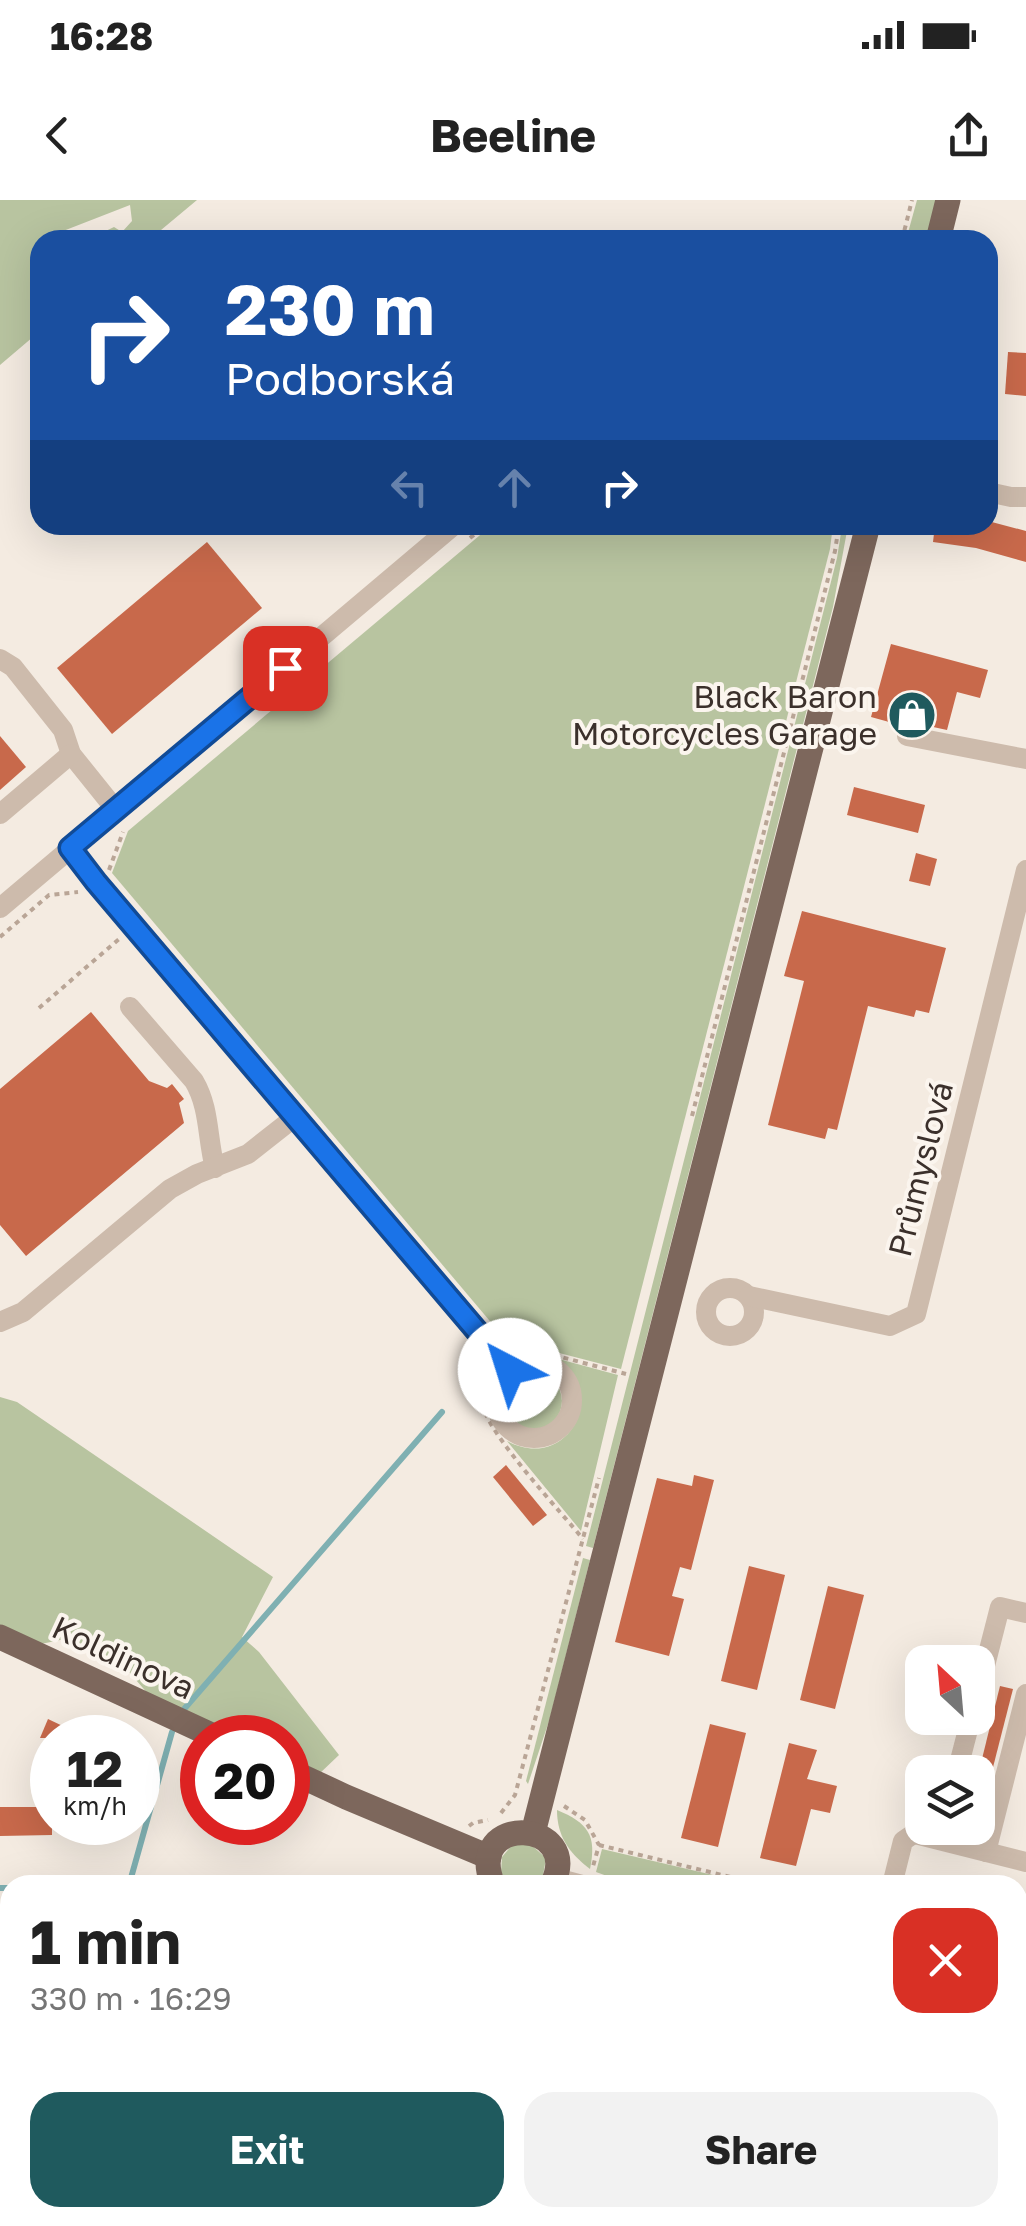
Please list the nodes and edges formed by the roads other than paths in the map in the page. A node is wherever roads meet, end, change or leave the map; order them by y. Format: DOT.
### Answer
graph roads {
  1 [pos="948,200"];
  2 [pos="940,230"];
  3 [pos="998,495"];
  4 [pos="1026,497"];
  5 [pos="458,535"];
  6 [pos="865,535"];
  7 [pos="0,659"];
  8 [pos="907,736"];
  9 [pos="71,754"];
  10 [pos="1026,759"];
  11 [pos="116,810"];
  12 [pos="0,814"];
  13 [pos="70,848"];
  14 [pos="1026,870"];
  15 [pos="0,908"];
  16 [pos="130,1007"];
  17 [pos="295,1116"];
  18 [pos="215,1168"];
  19 [pos="749,1296"];
  20 [pos="0,1322"];
  21 [pos="510,1370"];
  22 [pos="1026,1613"];
  23 [pos="0,1637"];
  24 [pos="990,1645"];
  25 [pos="1026,1694"];
  26 [pos="180,1720"];
  27 [pos="310,1780"];
  28 [pos="533,1832"];
  29 [pos="905,1841"];
  30 [pos="964,1845"];
  31 [pos="986,1852"];
  32 [pos="489,1857"];
  33 [pos="1026,1862"];
  34 [pos="490,1875"];
  35 [pos="555,1875"];
  36 [pos="895,1875"];
  1 -- 2 [label="main road"];
  3 -- 4 [label="street"];
  5 -- 11 [label="street"];
  6 -- 28 [label="main road"];
  7 -- 9 [label="street"];
  8 -- 10 [label="street"];
  9 -- 11 [label="street"];
  9 -- 12 [label="street"];
  11 -- 13 [label="street"];
  13 -- 15 [label="street"];
  13 -- 17 [label="street"];
  14 -- 19 [label="street, Průmyslová"];
  16 -- 18 [label="street"];
  17 -- 18 [label="street"];
  17 -- 21 [label="street"];
  18 -- 20 [label="street"];
  22 -- 24 [label="street"];
  23 -- 26 [label="main road, Koldinova"];
  25 -- 31 [label="street"];
  27 -- 32 [label="main road"];
  28 -- 32 [label="main road"];
  28 -- 35 [label="main road"];
  29 -- 36 [label="street"];
  30 -- 31 [label="street"];
  31 -- 33 [label="street"];
  32 -- 34 [label="main road"];
}
